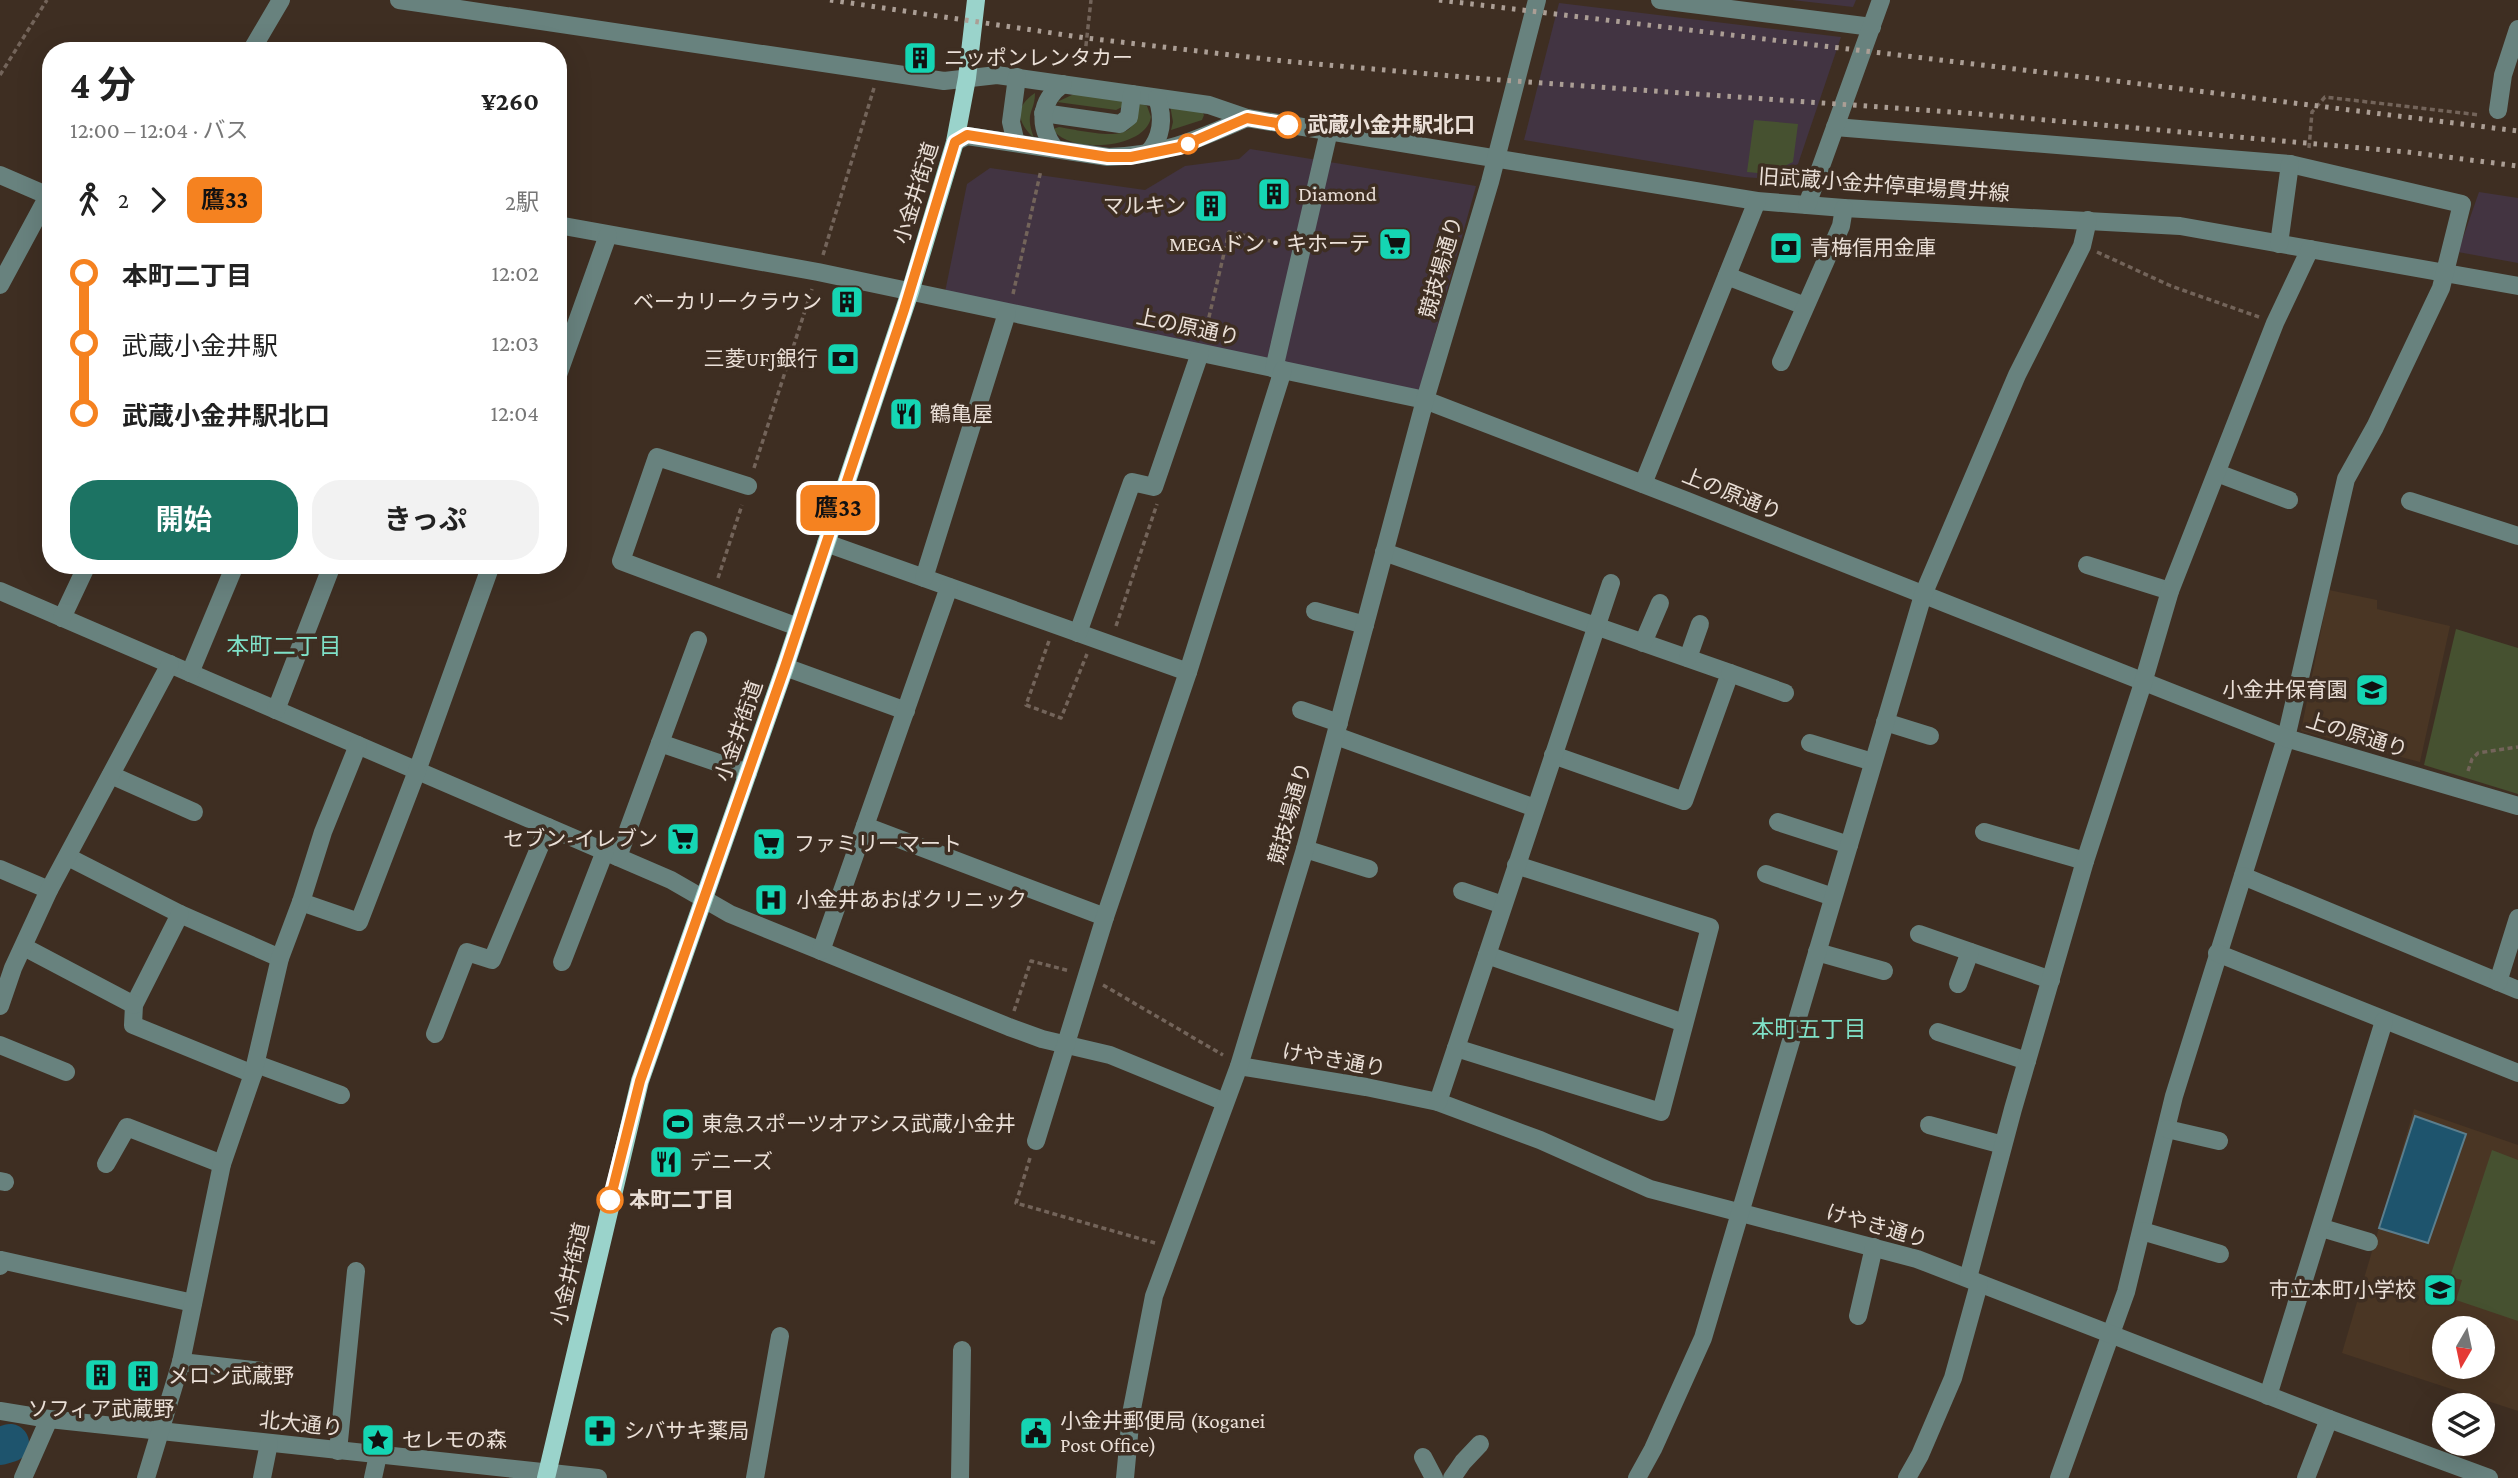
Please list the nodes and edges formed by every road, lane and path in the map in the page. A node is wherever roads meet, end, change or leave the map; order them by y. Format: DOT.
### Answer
graph roads {
  1 [pos="47,0"];
  2 [pos="281,0"];
  3 [pos="399,0"];
  4 [pos="976,0"];
  5 [pos="1091,0"];
  6 [pos="1537,0"];
  7 [pos="1660,0"];
  8 [pos="1881,0"];
  9 [pos="1872,27"];
  10 [pos="2518,29"];
  11 [pos="256,42"];
  12 [pos="1084,63"];
  13 [pos="878,72"];
  14 [pos="0,75"];
  15 [pos="1017,77"];
  16 [pos="967,78"];
  17 [pos="1063,84"];
  18 [pos="1132,94"];
  19 [pos="1157,98"];
  20 [pos="2498,110"];
  21 [pos="1043,113"];
  22 [pos="1247,118"];
  23 [pos="1835,127"];
  24 [pos="1329,131"];
  25 [pos="986,138"];
  26 [pos="955,142"];
  27 [pos="1016,143"];
  28 [pos="1055,149"];
  29 [pos="1148,153"];
  30 [pos="1496,158"];
  31 [pos="2299,166"];
  32 [pos="1041,170"];
  33 [pos="0,175"];
  34 [pos="42,193"];
  35 [pos="1757,201"];
  36 [pos="1807,205"];
  37 [pos="1844,208"];
  38 [pos="42,211"];
  39 [pos="2088,220"];
  40 [pos="567,227"];
  41 [pos="608,235"];
  42 [pos="2279,244"];
  43 [pos="2082,246"];
  44 [pos="1302,248"];
  45 [pos="2310,249"];
  46 [pos="818,272"];
  47 [pos="2446,273"];
  48 [pos="1727,276"];
  49 [pos="0,285"];
  50 [pos="2518,286"];
  51 [pos="910,292"];
  52 [pos="1805,306"];
  53 [pos="1007,313"];
  54 [pos="2275,323"];
  55 [pos="567,349"];
  56 [pos="1200,353"];
  57 [pos="1781,362"];
  58 [pos="1278,369"];
  59 [pos="1425,400"];
  60 [pos="2217,473"];
  61 [pos="1643,484"];
  62 [pos="748,486"];
  63 [pos="1154,487"];
  64 [pos="2289,500"];
  65 [pos="2410,501"];
  66 [pos="2518,536"];
  67 [pos="826,543"];
  68 [pos="1384,552"];
  69 [pos="2087,565"];
  70 [pos="84,574"];
  71 [pos="231,574"];
  72 [pos="329,574"];
  73 [pos="488,574"];
  74 [pos="924,578"];
  75 [pos="1611,583"];
  76 [pos="949,587"];
  77 [pos="0,591"];
  78 [pos="2170,591"];
  79 [pos="713,595"];
  80 [pos="1923,595"];
  81 [pos="1660,603"];
  82 [pos="1315,611"];
  83 [pos="62,618"];
  84 [pos="1700,624"];
  85 [pos="1055,625"];
  86 [pos="1365,625"];
  87 [pos="1595,626"];
  88 [pos="798,627"];
  89 [pos="1094,639"];
  90 [pos="698,640"];
  91 [pos="1643,643"];
  92 [pos="1688,658"];
  93 [pos="170,664"];
  94 [pos="785,667"];
  95 [pos="190,673"];
  96 [pos="1188,673"];
  97 [pos="1730,673"];
  98 [pos="2144,683"];
  99 [pos="1785,693"];
  100 [pos="276,710"];
  101 [pos="1301,710"];
  102 [pos="906,711"];
  103 [pos="1885,722"];
  104 [pos="1337,729"];
  105 [pos="1930,736"];
  106 [pos="2286,738"];
  107 [pos="660,743"];
  108 [pos="1810,743"];
  109 [pos="358,745"];
  110 [pos="2518,747"];
  111 [pos="1553,755"];
  112 [pos="1873,762"];
  113 [pos="417,771"];
  114 [pos="748,773"];
  115 [pos="111,775"];
  116 [pos="2465,791"];
  117 [pos="2518,806"];
  118 [pos="1535,808"];
  119 [pos="194,812"];
  120 [pos="1778,822"];
  121 [pos="865,826"];
  122 [pos="548,827"];
  123 [pos="1984,832"];
  124 [pos="1849,845"];
  125 [pos="1305,849"];
  126 [pos="612,854"];
  127 [pos="68,856"];
  128 [pos="2085,861"];
  129 [pos="1517,865"];
  130 [pos="0,869"];
  131 [pos="1369,869"];
  132 [pos="1766,874"];
  133 [pos="2244,876"];
  134 [pos="49,890"];
  135 [pos="1462,891"];
  136 [pos="1833,897"];
  137 [pos="704,900"];
  138 [pos="301,902"];
  139 [pos="1503,905"];
  140 [pos="180,914"];
  141 [pos="1105,917"];
  142 [pos="2518,918"];
  143 [pos="1919,934"];
  144 [pos="24,947"];
  145 [pos="821,951"];
  146 [pos="1817,952"];
  147 [pos="1970,952"];
  148 [pos="2217,953"];
  149 [pos="1487,956"];
  150 [pos="281,958"];
  151 [pos="562,962"];
  152 [pos="1884,971"];
  153 [pos="1087,975"];
  154 [pos="2051,980"];
  155 [pos="2498,982"];
  156 [pos="1958,984"];
  157 [pos="2518,990"];
  158 [pos="134,1005"];
  159 [pos="0,1006"];
  160 [pos="2384,1021"];
  161 [pos="1684,1023"];
  162 [pos="1009,1027"];
  163 [pos="1938,1032"];
  164 [pos="435,1034"];
  165 [pos="1066,1044"];
  166 [pos="0,1045"];
  167 [pos="1456,1048"];
  168 [pos="2027,1061"];
  169 [pos="1239,1066"];
  170 [pos="254,1069"];
  171 [pos="66,1072"];
  172 [pos="2518,1073"];
  173 [pos="341,1095"];
  174 [pos="1225,1102"];
  175 [pos="1438,1102"];
  176 [pos="1929,1125"];
  177 [pos="2167,1129"];
  178 [pos="1036,1140"];
  179 [pos="2219,1141"];
  180 [pos="2003,1145"];
  181 [pos="106,1164"];
  182 [pos="222,1164"];
  183 [pos="1741,1212"];
  184 [pos="2322,1228"];
  185 [pos="2142,1231"];
  186 [pos="2369,1242"];
  187 [pos="1874,1247"];
  188 [pos="1171,1248"];
  189 [pos="2220,1254"];
  190 [pos="0,1266"];
  191 [pos="356,1270"];
  192 [pos="1973,1281"];
  193 [pos="193,1303"];
  194 [pos="1858,1315"];
  195 [pos="2112,1334"];
  196 [pos="780,1336"];
  197 [pos="962,1350"];
  198 [pos="181,1362"];
  199 [pos="271,1372"];
  200 [pos="2268,1396"];
  201 [pos="0,1411"];
  202 [pos="49,1419"];
  203 [pos="2329,1419"];
  204 [pos="162,1432"];
  205 [pos="269,1443"];
  206 [pos="1480,1444"];
  207 [pos="338,1451"];
  208 [pos="378,1455"];
  209 [pos="1423,1457"];
  210 [pos="2468,1475"];
  211 [pos="546,1476"];
  212 [pos="2061,1477"];
  213 [pos="23,1478"];
  214 [pos="146,1478"];
  215 [pos="262,1478"];
  216 [pos="373,1478"];
  217 [pos="598,1478"];
  218 [pos="755,1478"];
  219 [pos="960,1478"];
  220 [pos="1125,1478"];
  221 [pos="1434,1478"];
  222 [pos="1452,1478"];
  223 [pos="1637,1478"];
  224 [pos="1907,1478"];
  225 [pos="2306,1478"];
  226 [pos="2489,1478"];
  1 -- 14 [label="path"];
  2 -- 11 [label="street"];
  3 -- 13 [label="street, 旧武蔵小金井停車場貫井線"];
  4 -- 16 [label="main road, 小金井街道"];
  5 -- 12 [label="path"];
  6 -- 30 [label="street, 競技場通り"];
  7 -- 9 [label="street"];
  8 -- 9 [label="street"];
  9 -- 23 [label="street"];
  10 -- 20 [label="street"];
  13 -- 16 [label="street, 旧武蔵小金井停車場貫井線"];
  13 -- 46 [label="path"];
  15 -- 16 [label="street, 旧武蔵小金井停車場貫井線"];
  15 -- 17 [label="street, 旧武蔵小金井停車場貫井線"];
  15 -- 27 [label="street"];
  16 -- 25 [label="street"];
  16 -- 26 [label="main road, 小金井街道"];
  17 -- 18 [label="street, 旧武蔵小金井停車場貫井線"];
  17 -- 21 [label="street"];
  18 -- 19 [label="street, 旧武蔵小金井停車場貫井線"];
  18 -- 21 [label="street"];
  19 -- 22 [label="street, 旧武蔵小金井停車場貫井線"];
  19 -- 29 [label="street"];
  20 -- 31 [label="path"];
  21 -- 28 [label="street"];
  22 -- 24 [label="street, 旧武蔵小金井停車場貫井線"];
  22 -- 29 [label="street"];
  23 -- 31 [label="street"];
  23 -- 36 [label="street"];
  24 -- 30 [label="street, 旧武蔵小金井停車場貫井線"];
  24 -- 44 [label="street"];
  25 -- 26 [label="street"];
  25 -- 27 [label="street"];
  26 -- 51 [label="main road, 小金井街道"];
  27 -- 28 [label="street"];
  28 -- 29 [label="street"];
  30 -- 35 [label="street, 旧武蔵小金井停車場貫井線"];
  30 -- 59 [label="street, 競技場通り"];
  31 -- 42 [label="street"];
  31 -- 47 [label="street"];
  32 -- 53 [label="path"];
  33 -- 34 [label="street"];
  35 -- 36 [label="street, 旧武蔵小金井停車場貫井線"];
  35 -- 48 [label="street"];
  36 -- 37 [label="street, 旧武蔵小金井停車場貫井線"];
  37 -- 39 [label="street, 旧武蔵小金井停車場貫井線"];
  37 -- 52 [label="street"];
  38 -- 49 [label="street"];
  39 -- 42 [label="street, 旧武蔵小金井停車場貫井線"];
  39 -- 43 [label="street"];
  40 -- 41 [label="street, 上の原通り"];
  41 -- 46 [label="street, 上の原通り"];
  41 -- 55 [label="street"];
  42 -- 45 [label="street, 旧武蔵小金井停車場貫井線"];
  43 -- 54 [label="path"];
  43 -- 80 [label="street"];
  44 -- 56 [label="path"];
  44 -- 58 [label="street"];
  45 -- 47 [label="street, 旧武蔵小金井停車場貫井線"];
  45 -- 54 [label="street"];
  46 -- 51 [label="street, 上の原通り"];
  46 -- 62 [label="path"];
  47 -- 50 [label="street, 旧武蔵小金井停車場貫井線"];
  47 -- 106 [label="street"];
  48 -- 52 [label="street"];
  48 -- 61 [label="street"];
  51 -- 53 [label="street, 上の原通り"];
  51 -- 67 [label="main road, 小金井街道"];
  52 -- 57 [label="street"];
  53 -- 56 [label="street, 上の原通り"];
  53 -- 74 [label="street"];
  54 -- 60 [label="street"];
  56 -- 58 [label="street, 上の原通り"];
  56 -- 63 [label="street"];
  58 -- 59 [label="street, 上の原通り"];
  58 -- 96 [label="street"];
  59 -- 61 [label="street, 上の原通り"];
  59 -- 68 [label="street, 競技場通り"];
  60 -- 64 [label="street"];
  60 -- 78 [label="street"];
  61 -- 80 [label="street, 上の原通り"];
  62 -- 79 [label="path"];
  62 -- 79 [label="street"];
  63 -- 89 [label="path"];
  63 -- 89 [label="street"];
  65 -- 66 [label="street"];
  67 -- 74 [label="street"];
  67 -- 88 [label="main road, 小金井街道"];
  68 -- 86 [label="street, 競技場通り"];
  68 -- 87 [label="street"];
  69 -- 78 [label="street"];
  70 -- 83 [label="street"];
  71 -- 95 [label="street"];
  72 -- 100 [label="street"];
  73 -- 113 [label="street"];
  74 -- 76 [label="street"];
  75 -- 87 [label="street"];
  76 -- 85 [label="street"];
  76 -- 102 [label="street"];
  77 -- 83 [label="street"];
  78 -- 98 [label="street"];
  79 -- 88 [label="street"];
  80 -- 98 [label="street, 上の原通り"];
  80 -- 103 [label="street"];
  81 -- 91 [label="street"];
  82 -- 86 [label="street"];
  83 -- 93 [label="street"];
  84 -- 92 [label="street"];
  85 -- 89 [label="street"];
  85 -- 89 [label="path"];
  86 -- 104 [label="street, 競技場通り"];
  87 -- 91 [label="street"];
  87 -- 111 [label="street"];
  88 -- 94 [label="main road, 小金井街道"];
  89 -- 96 [label="street"];
  90 -- 107 [label="street"];
  91 -- 92 [label="street"];
  92 -- 97 [label="street"];
  93 -- 95 [label="street"];
  93 -- 115 [label="street"];
  94 -- 102 [label="street"];
  94 -- 114 [label="main road, 小金井街道"];
  95 -- 100 [label="street"];
  96 -- 141 [label="street"];
  97 -- 99 [label="street"];
  97 -- 111 [label="street"];
  98 -- 106 [label="street, 上の原通り"];
  98 -- 128 [label="street"];
  100 -- 109 [label="street"];
  101 -- 104 [label="street"];
  102 -- 121 [label="street"];
  103 -- 105 [label="street"];
  103 -- 112 [label="street"];
  104 -- 118 [label="street"];
  104 -- 125 [label="street, 競技場通り"];
  106 -- 116 [label="street, 上の原通り"];
  106 -- 133 [label="street"];
  107 -- 114 [label="street"];
  107 -- 126 [label="street"];
  108 -- 112 [label="street"];
  109 -- 113 [label="street"];
  109 -- 138 [label="street"];
  110 -- 116 [label="path"];
  111 -- 118 [label="street"];
  112 -- 124 [label="street"];
  113 -- 122 [label="street"];
  113 -- 138 [label="street"];
  114 -- 137 [label="main road, 小金井街道"];
  115 -- 119 [label="street"];
  115 -- 127 [label="street"];
  116 -- 117 [label="street, 上の原通り"];
  118 -- 129 [label="street"];
  120 -- 124 [label="street"];
  121 -- 141 [label="street"];
  121 -- 145 [label="street"];
  122 -- 126 [label="street"];
  122 -- 164 [label="street"];
  123 -- 128 [label="street"];
  124 -- 136 [label="street"];
  125 -- 131 [label="street"];
  125 -- 169 [label="street, 競技場通り"];
  126 -- 137 [label="street"];
  126 -- 151 [label="street"];
  127 -- 134 [label="street"];
  127 -- 140 [label="street"];
  128 -- 154 [label="street"];
  129 -- 139 [label="street"];
  129 -- 161 [label="street"];
  130 -- 134 [label="street"];
  132 -- 136 [label="street"];
  133 -- 148 [label="street"];
  133 -- 155 [label="street"];
  134 -- 144 [label="street"];
  135 -- 139 [label="street"];
  136 -- 146 [label="street"];
  137 -- 145 [label="street"];
  137 -- 211 [label="main road, 小金井街道"];
  138 -- 150 [label="street"];
  139 -- 149 [label="street"];
  140 -- 150 [label="street"];
  140 -- 158 [label="street"];
  141 -- 153 [label="street"];
  142 -- 155 [label="street"];
  143 -- 147 [label="street"];
  144 -- 158 [label="street"];
  144 -- 159 [label="street"];
  145 -- 162 [label="street"];
  146 -- 152 [label="street"];
  146 -- 183 [label="street"];
  147 -- 154 [label="street"];
  147 -- 156 [label="street"];
  148 -- 160 [label="street"];
  148 -- 177 [label="street"];
  149 -- 161 [label="street"];
  149 -- 167 [label="street"];
  150 -- 170 [label="street"];
  153 -- 162 [label="path"];
  153 -- 165 [label="street"];
  153 -- 169 [label="path"];
  154 -- 168 [label="street"];
  155 -- 157 [label="street"];
  158 -- 170 [label="street"];
  160 -- 172 [label="street"];
  160 -- 184 [label="street"];
  161 -- 167 [label="street"];
  162 -- 165 [label="street"];
  163 -- 168 [label="street"];
  165 -- 174 [label="street"];
  165 -- 178 [label="street"];
  166 -- 171 [label="street"];
  167 -- 175 [label="street"];
  168 -- 180 [label="street"];
  169 -- 174 [label="street, 競技場通り"];
  169 -- 175 [label="street, けやき通り"];
  170 -- 173 [label="street"];
  170 -- 182 [label="street"];
  174 -- 188 [label="street, 競技場通り"];
  175 -- 183 [label="street, けやき通り"];
  176 -- 180 [label="street"];
  177 -- 179 [label="street"];
  177 -- 185 [label="street"];
  178 -- 188 [label="path"];
  180 -- 192 [label="street"];
  181 -- 182 [label="street"];
  182 -- 193 [label="street"];
  183 -- 187 [label="street, けやき通り"];
  183 -- 223 [label="street"];
  184 -- 186 [label="street"];
  184 -- 200 [label="street"];
  185 -- 189 [label="street"];
  185 -- 195 [label="street"];
  187 -- 192 [label="street, けやき通り"];
  187 -- 194 [label="street"];
  188 -- 220 [label="street, 競技場通り"];
  190 -- 193 [label="street"];
  191 -- 207 [label="street"];
  192 -- 195 [label="street, けやき通り"];
  192 -- 224 [label="street"];
  193 -- 198 [label="street"];
  195 -- 200 [label="street, けやき通り"];
  195 -- 212 [label="street"];
  196 -- 218 [label="street"];
  197 -- 219 [label="street"];
  198 -- 199 [label="street"];
  198 -- 204 [label="street"];
  200 -- 203 [label="street, けやき通り"];
  201 -- 202 [label="street, 北大通り"];
  202 -- 204 [label="street, 北大通り"];
  202 -- 213 [label="street"];
  203 -- 210 [label="street, けやき通り"];
  203 -- 225 [label="street"];
  204 -- 205 [label="street, 北大通り"];
  204 -- 214 [label="street"];
  205 -- 207 [label="street, 北大通り"];
  205 -- 215 [label="street"];
  206 -- 222 [label="street"];
  207 -- 208 [label="street, 北大通り"];
  208 -- 211 [label="street, 北大通り"];
  208 -- 216 [label="street"];
  209 -- 221 [label="street"];
  210 -- 226 [label="street, けやき通り"];
  211 -- 217 [label="street, 北大通り"];
}
